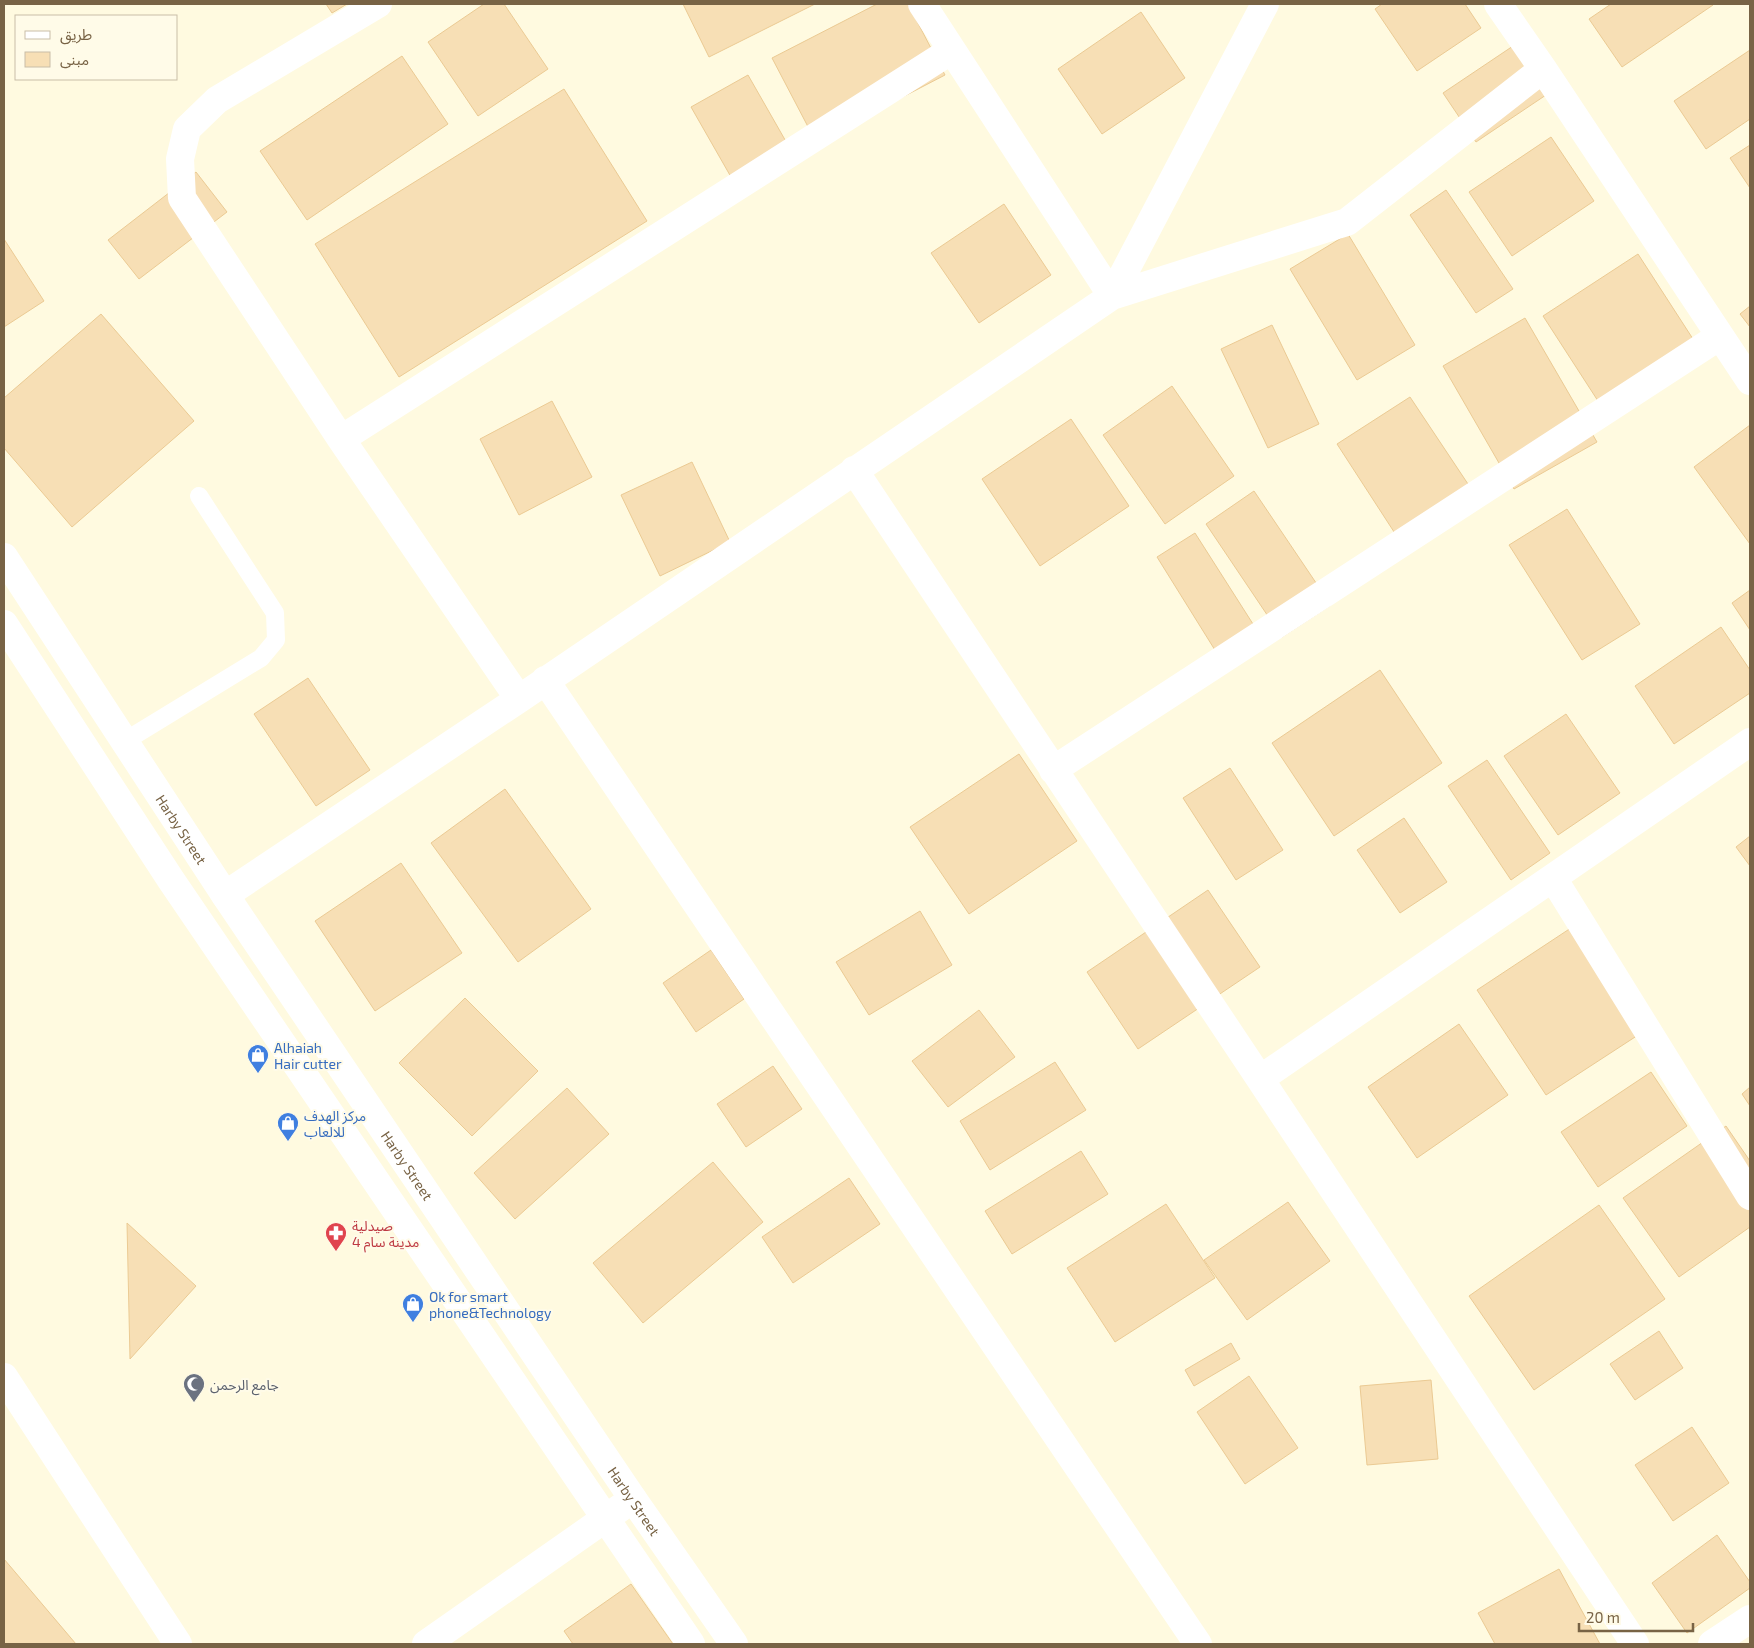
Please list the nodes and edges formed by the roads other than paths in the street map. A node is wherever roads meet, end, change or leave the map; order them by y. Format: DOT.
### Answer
graph roads {
  1 [pos="378,4"];
  2 [pos="922,4"];
  3 [pos="1265,4"];
  4 [pos="1498,4"];
  5 [pos="952,50"];
  6 [pos="1544,69"];
  7 [pos="1112,296"];
  8 [pos="1720,336"];
  9 [pos="1750,381"];
  10 [pos="342,439"];
  11 [pos="854,470"];
  12 [pos="199,496"];
  13 [pos="4,557"];
  14 [pos="4,624"];
  15 [pos="546,680"];
  16 [pos="518,699"];
  17 [pos="125,741"];
  18 [pos="1750,742"];
  19 [pos="1053,770"];
  20 [pos="1553,878"];
  21 [pos="225,895"];
  22 [pos="1260,1079"];
  23 [pos="1750,1196"];
  24 [pos="4,1377"];
  25 [pos="633,1499"];
  26 [pos="605,1519"];
  27 [pos="1750,1619"];
  28 [pos="178,1644"];
  29 [pos="426,1644"];
  30 [pos="691,1644"];
  31 [pos="734,1644"];
  32 [pos="1198,1644"];
  33 [pos="1635,1644"];
  34 [pos="1712,1644"];
  1 -- 10 [label="street"];
  2 -- 5 [label="street"];
  3 -- 7 [label="street"];
  4 -- 6 [label="street"];
  5 -- 7 [label="street"];
  5 -- 10 [label="street"];
  6 -- 7 [label="street"];
  6 -- 8 [label="street"];
  7 -- 11 [label="street"];
  8 -- 9 [label="street"];
  8 -- 19 [label="street"];
  10 -- 16 [label="street"];
  11 -- 15 [label="street"];
  11 -- 19 [label="street"];
  12 -- 17 [label="lane"];
  13 -- 17 [label="street, Harby Street"];
  14 -- 26 [label="street"];
  15 -- 16 [label="street"];
  15 -- 32 [label="street"];
  16 -- 21 [label="street"];
  17 -- 21 [label="street, Harby Street"];
  18 -- 20 [label="street"];
  19 -- 22 [label="street"];
  20 -- 22 [label="street"];
  20 -- 23 [label="street"];
  21 -- 25 [label="street, Harby Street"];
  22 -- 33 [label="street"];
  24 -- 28 [label="street"];
  25 -- 26 [label="street"];
  25 -- 31 [label="street, Harby Street"];
  26 -- 29 [label="street"];
  26 -- 30 [label="street"];
  27 -- 34 [label="street"];
}
